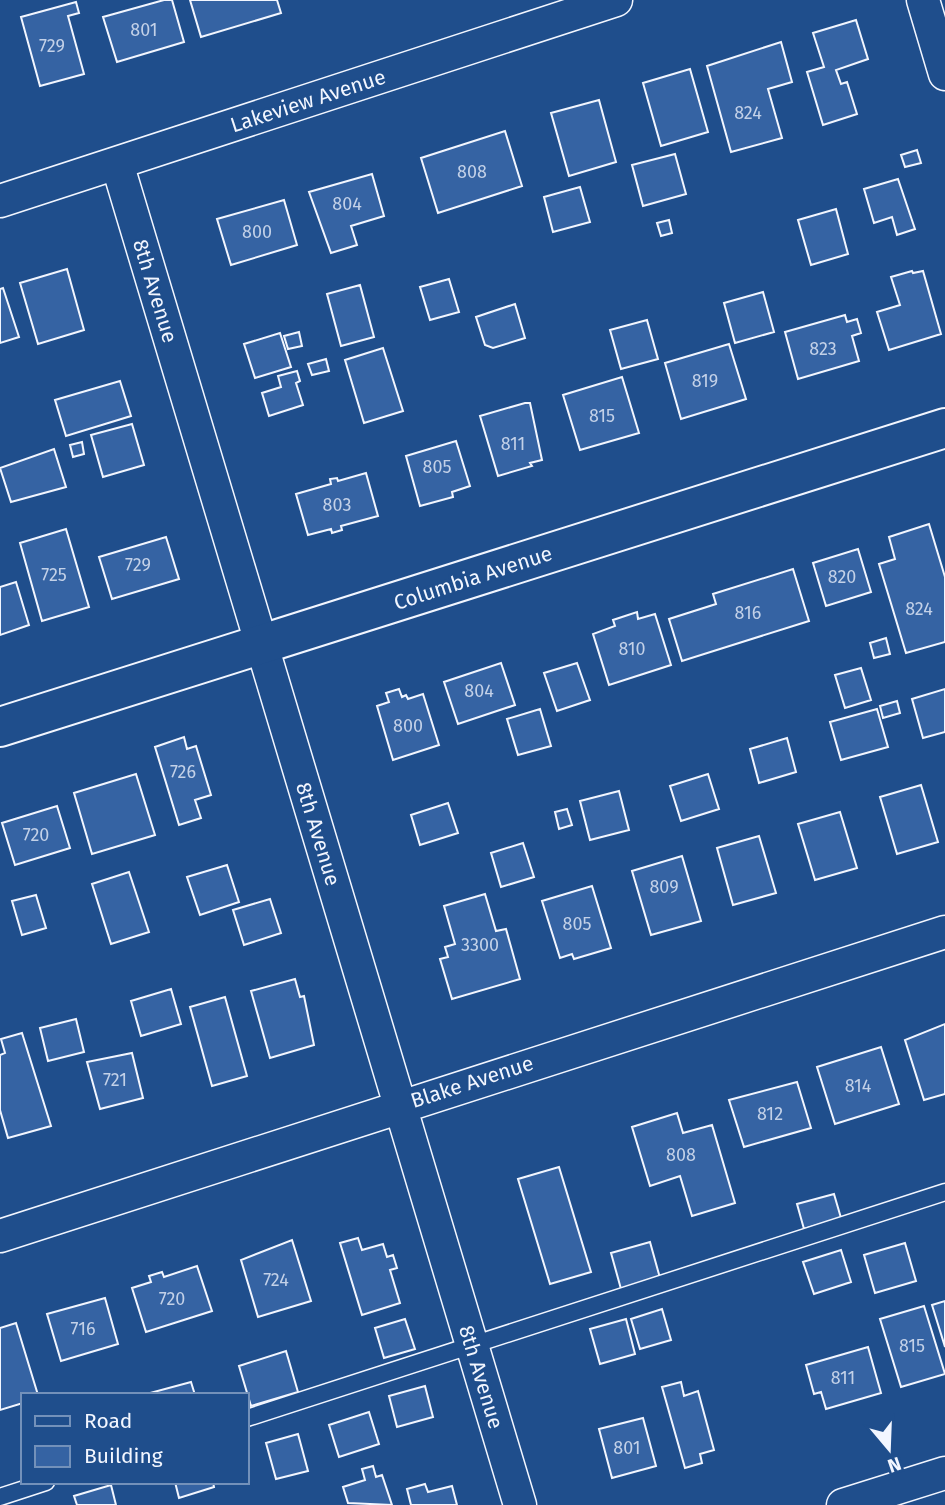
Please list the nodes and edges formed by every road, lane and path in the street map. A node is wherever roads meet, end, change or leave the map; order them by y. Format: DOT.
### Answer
graph roads {
  1 [pos="616,0"];
  2 [pos="923,0"];
  3 [pos="945,74"];
  4 [pos="117,163"];
  5 [pos="0,201"];
  6 [pos="945,428"];
  7 [pos="262,645"];
  8 [pos="0,727"];
  9 [pos="945,932"];
  10 [pos="399,1105"];
  11 [pos="945,1192"];
  12 [pos="0,1236"];
  13 [pos="471,1346"];
  14 [pos="248,1418"];
  15 [pos="945,1473"];
  16 [pos="40,1484"];
  17 [pos="0,1497"];
  18 [pos="520,1505"];
  19 [pos="843,1505"];
  1 -- 4 [label="street, Lakeview Avenue"];
  2 -- 3 [label="street"];
  4 -- 5 [label="street, Lakeview Avenue"];
  4 -- 7 [label="street, 8th Avenue"];
  6 -- 7 [label="street, Columbia Avenue"];
  7 -- 8 [label="street, Columbia Avenue"];
  7 -- 10 [label="street, 8th Avenue"];
  9 -- 10 [label="street, Blake Avenue"];
  10 -- 12 [label="street, Blake Avenue"];
  10 -- 13 [label="street, 8th Avenue"];
  11 -- 13 [label="lane"];
  13 -- 14 [label="lane"];
  13 -- 18 [label="street, 8th Avenue"];
  15 -- 19 [label="street"];
  16 -- 17 [label="lane"];
}
